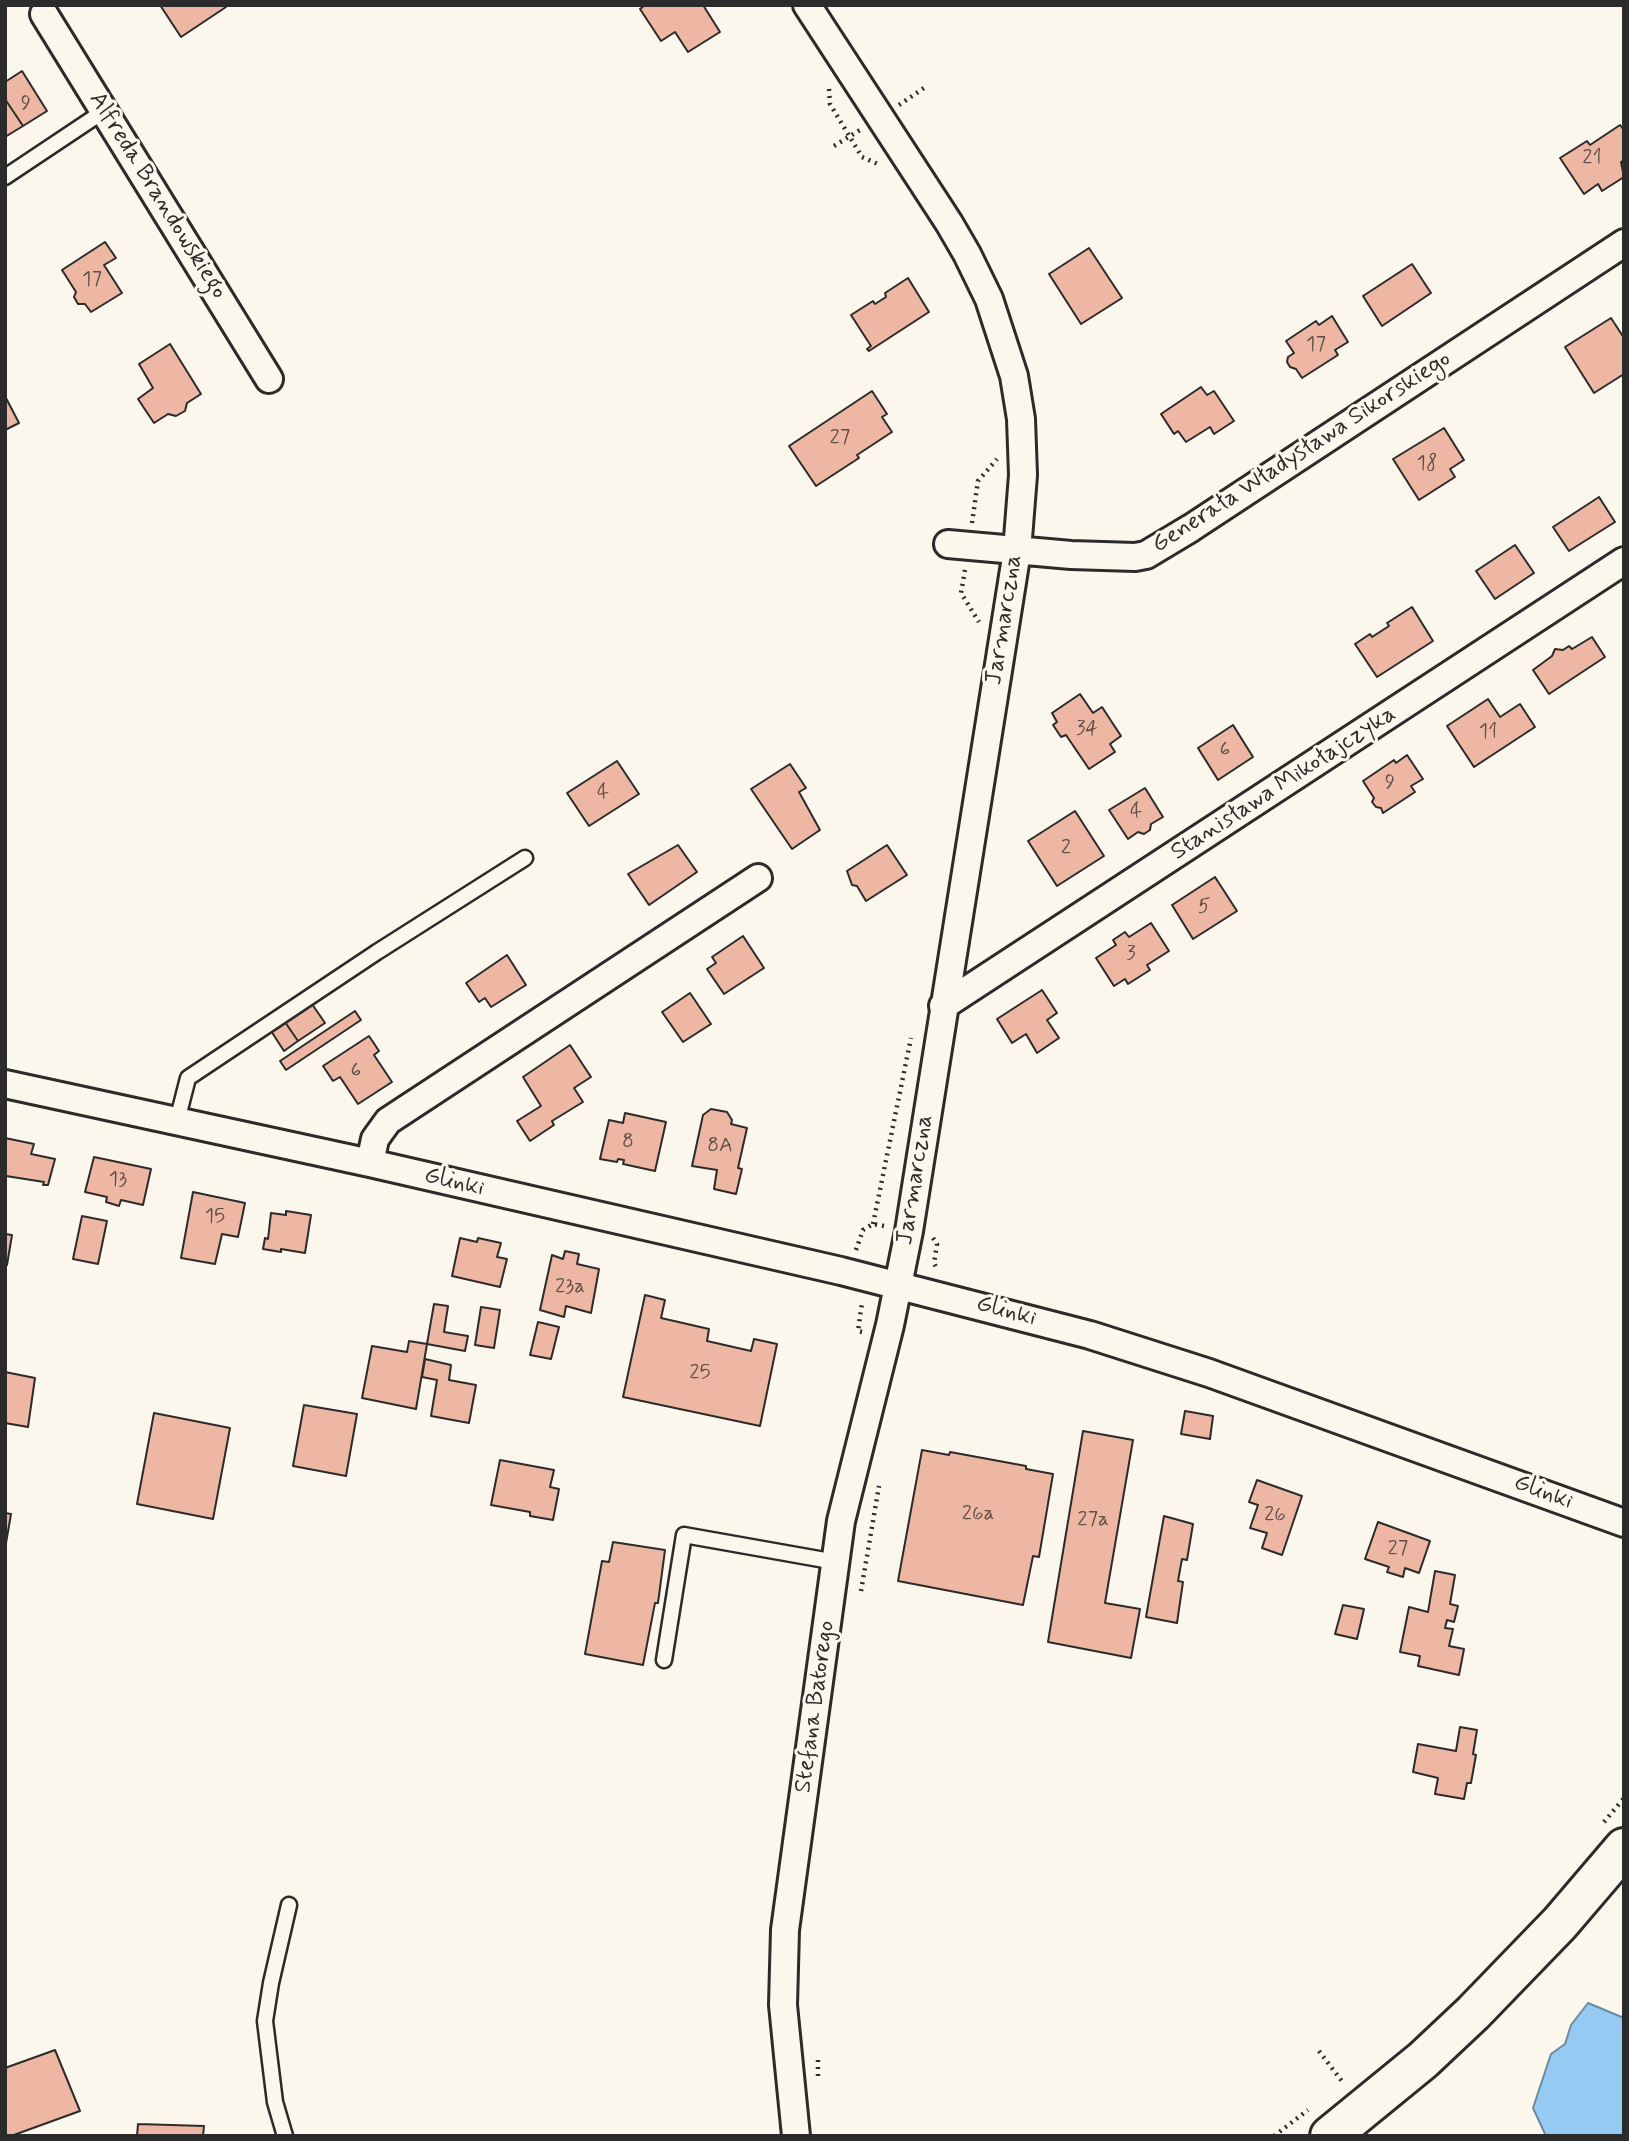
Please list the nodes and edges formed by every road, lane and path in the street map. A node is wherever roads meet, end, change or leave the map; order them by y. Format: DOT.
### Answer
graph roads {
  1 [pos="807,5"];
  2 [pos="47,8"];
  3 [pos="822,78"];
  4 [pos="104,111"];
  5 [pos="885,167"];
  6 [pos="5,177"];
  7 [pos="1624,243"];
  8 [pos="269,379"];
  9 [pos="996,445"];
  10 [pos="958,545"];
  11 [pos="1017,551"];
  12 [pos="1624,561"];
  13 [pos="980,623"];
  14 [pos="525,858"];
  15 [pos="758,878"];
  16 [pos="943,1006"];
  17 [pos="913,1026"];
  18 [pos="5,1084"];
  19 [pos="177,1121"];
  20 [pos="370,1163"];
  21 [pos="873,1224"];
  22 [pos="899,1284"];
  23 [pos="862,1309"];
  24 [pos="887,1338"];
  25 [pos="882,1474"];
  26 [pos="1624,1523"];
  27 [pos="836,1562"];
  28 [pos="860,1593"];
  29 [pos="664,1660"];
  30 [pos="1624,1798"];
  31 [pos="1611,1838"];
  32 [pos="289,1905"];
  33 [pos="1319,2050"];
  34 [pos="817,2059"];
  35 [pos="818,2085"];
  36 [pos="1349,2090"];
  37 [pos="1322,2121"];
  38 [pos="285,2136"];
  39 [pos="796,2136"];
  40 [pos="1274,2136"];
  1 -- 11 [label="street, Jarmarczna"];
  2 -- 4 [label="street, Alfreda Brandowskiego"];
  3 -- 5 [label="path"];
  4 -- 6 [label="lane"];
  4 -- 8 [label="street, Alfreda Brandowskiego"];
  7 -- 11 [label="street, Generała Władysława Sikorskiego"];
  9 -- 10 [label="path"];
  10 -- 11 [label="street, Generała Władysława Sikorskiego"];
  10 -- 13 [label="path"];
  11 -- 16 [label="street, Jarmarczna"];
  12 -- 16 [label="street, Stanisława Mikołajczyka"];
  14 -- 19 [label="lane"];
  15 -- 20 [label="street"];
  16 -- 22 [label="street, Jarmarczna"];
  17 -- 21 [label="path"];
  18 -- 19 [label="street, Glinki"];
  19 -- 20 [label="street, Glinki"];
  20 -- 22 [label="street, Glinki"];
  22 -- 24 [label="street, Stefana Batorego"];
  22 -- 26 [label="street, Glinki"];
  23 -- 24 [label="path"];
  24 -- 27 [label="street, Stefana Batorego"];
  25 -- 28 [label="path"];
  27 -- 29 [label="lane"];
  27 -- 39 [label="street, Stefana Batorego"];
  30 -- 31 [label="path"];
  31 -- 36 [label="main road"];
  32 -- 38 [label="lane"];
  33 -- 36 [label="path"];
  34 -- 35 [label="path"];
  36 -- 37 [label="main road"];
  37 -- 40 [label="path"];
}
